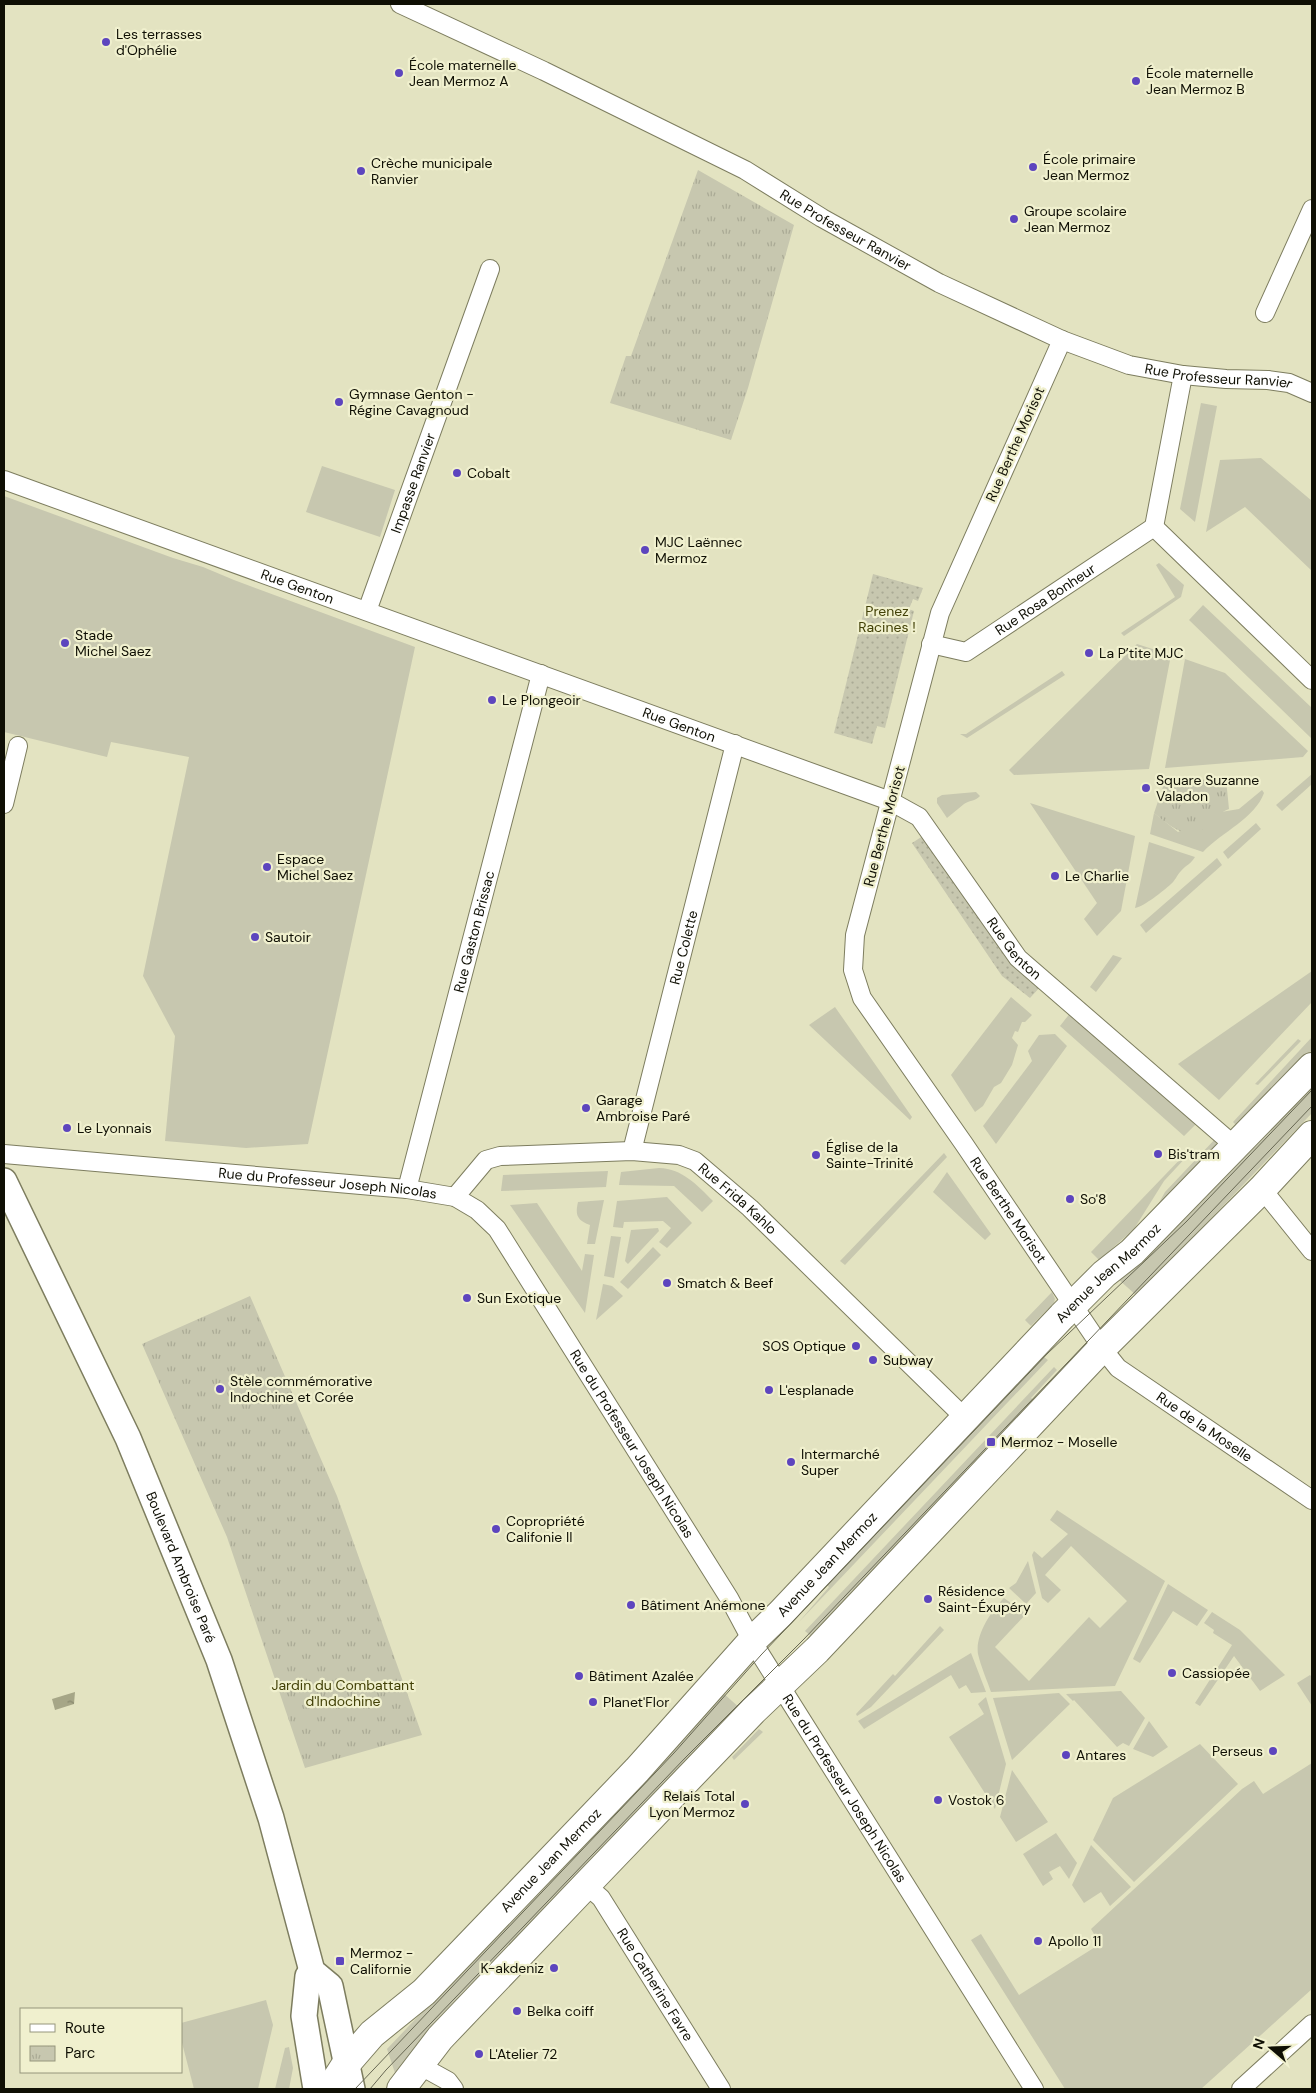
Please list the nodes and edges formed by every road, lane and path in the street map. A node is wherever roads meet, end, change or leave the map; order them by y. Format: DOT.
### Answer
graph roads {
  1 [pos="400,4"];
  2 [pos="1312,209"];
  3 [pos="490,269"];
  4 [pos="1265,313"];
  5 [pos="1062,340"];
  6 [pos="1183,375"];
  7 [pos="1312,393"];
  8 [pos="4,480"];
  9 [pos="1154,527"];
  10 [pos="367,611"];
  11 [pos="931,644"];
  12 [pos="541,674"];
  13 [pos="1312,680"];
  14 [pos="735,744"];
  15 [pos="18,746"];
  16 [pos="890,802"];
  17 [pos="4,804"];
  18 [pos="1312,1067"];
  19 [pos="1312,1135"];
  20 [pos="1236,1147"];
  21 [pos="632,1151"];
  22 [pos="4,1154"];
  23 [pos="4,1181"];
  24 [pos="407,1189"];
  25 [pos="1262,1189"];
  26 [pos="455,1197"];
  27 [pos="1312,1251"];
  28 [pos="1073,1305"];
  29 [pos="1102,1348"];
  30 [pos="965,1418"];
  31 [pos="1312,1500"];
  32 [pos="752,1641"];
  33 [pos="780,1685"];
  34 [pos="586,1885"];
  35 [pos="312,1971"];
  36 [pos="1312,2024"];
  37 [pos="419,2065"];
  38 [pos="349,2077"];
  39 [pos="316,2089"];
  40 [pos="330,2089"];
  41 [pos="401,2089"];
  42 [pos="454,2089"];
  43 [pos="721,2089"];
  44 [pos="1034,2089"];
  45 [pos="1241,2089"];
  1 -- 5 [label="street, Rue Professeur Ranvier"];
  2 -- 4 [label="street"];
  3 -- 10 [label="street, Impasse Ranvier"];
  5 -- 6 [label="street, Rue Professeur Ranvier"];
  5 -- 11 [label="street, Rue Berthe Morisot"];
  6 -- 7 [label="street, Rue Professeur Ranvier"];
  6 -- 9 [label="street"];
  8 -- 10 [label="street, Rue Genton"];
  9 -- 11 [label="street, Rue Rosa Bonheur"];
  9 -- 13 [label="street"];
  10 -- 12 [label="street, Rue Genton"];
  11 -- 16 [label="street, Rue Berthe Morisot"];
  12 -- 14 [label="street, Rue Genton"];
  12 -- 24 [label="street, Rue Gaston Brissac"];
  14 -- 16 [label="street, Rue Genton"];
  14 -- 21 [label="street, Rue Colette"];
  15 -- 17 [label="street"];
  16 -- 20 [label="street, Rue Genton"];
  16 -- 28 [label="street, Rue Berthe Morisot"];
  18 -- 20 [label="main road, Avenue Jean Mermoz"];
  19 -- 25 [label="main road"];
  20 -- 28 [label="main road, Avenue Jean Mermoz"];
  21 -- 26 [label="street, Rue Frida Kahlo"];
  21 -- 30 [label="street, Rue Frida Kahlo"];
  22 -- 24 [label="street, Rue du Professeur Joseph Nicolas"];
  23 -- 35 [label="street, Boulevard Ambroise Paré"];
  24 -- 26 [label="street, Rue du Professeur Joseph Nicolas"];
  25 -- 27 [label="street"];
  25 -- 29 [label="main road"];
  26 -- 32 [label="street, Rue du Professeur Joseph Nicolas"];
  28 -- 29 [label="street, Rue de la Moselle"];
  28 -- 30 [label="main road, Avenue Jean Mermoz"];
  29 -- 31 [label="street, Rue de la Moselle"];
  29 -- 33 [label="main road"];
  30 -- 32 [label="main road, Avenue Jean Mermoz"];
  32 -- 33 [label="street, Rue du Professeur Joseph Nicolas"];
  32 -- 38 [label="main road, Avenue Jean Mermoz"];
  33 -- 34 [label="main road"];
  33 -- 44 [label="street, Rue du Professeur Joseph Nicolas"];
  34 -- 37 [label="main road"];
  34 -- 43 [label="street, Rue Catherine Favre"];
  35 -- 38 [label="street"];
  35 -- 39 [label="street, Boulevard Ambroise Paré"];
  36 -- 45 [label="street"];
  37 -- 41 [label="main road"];
  37 -- 42 [label="street"];
  38 -- 40 [label="main road, Avenue Jean Mermoz"];
}
